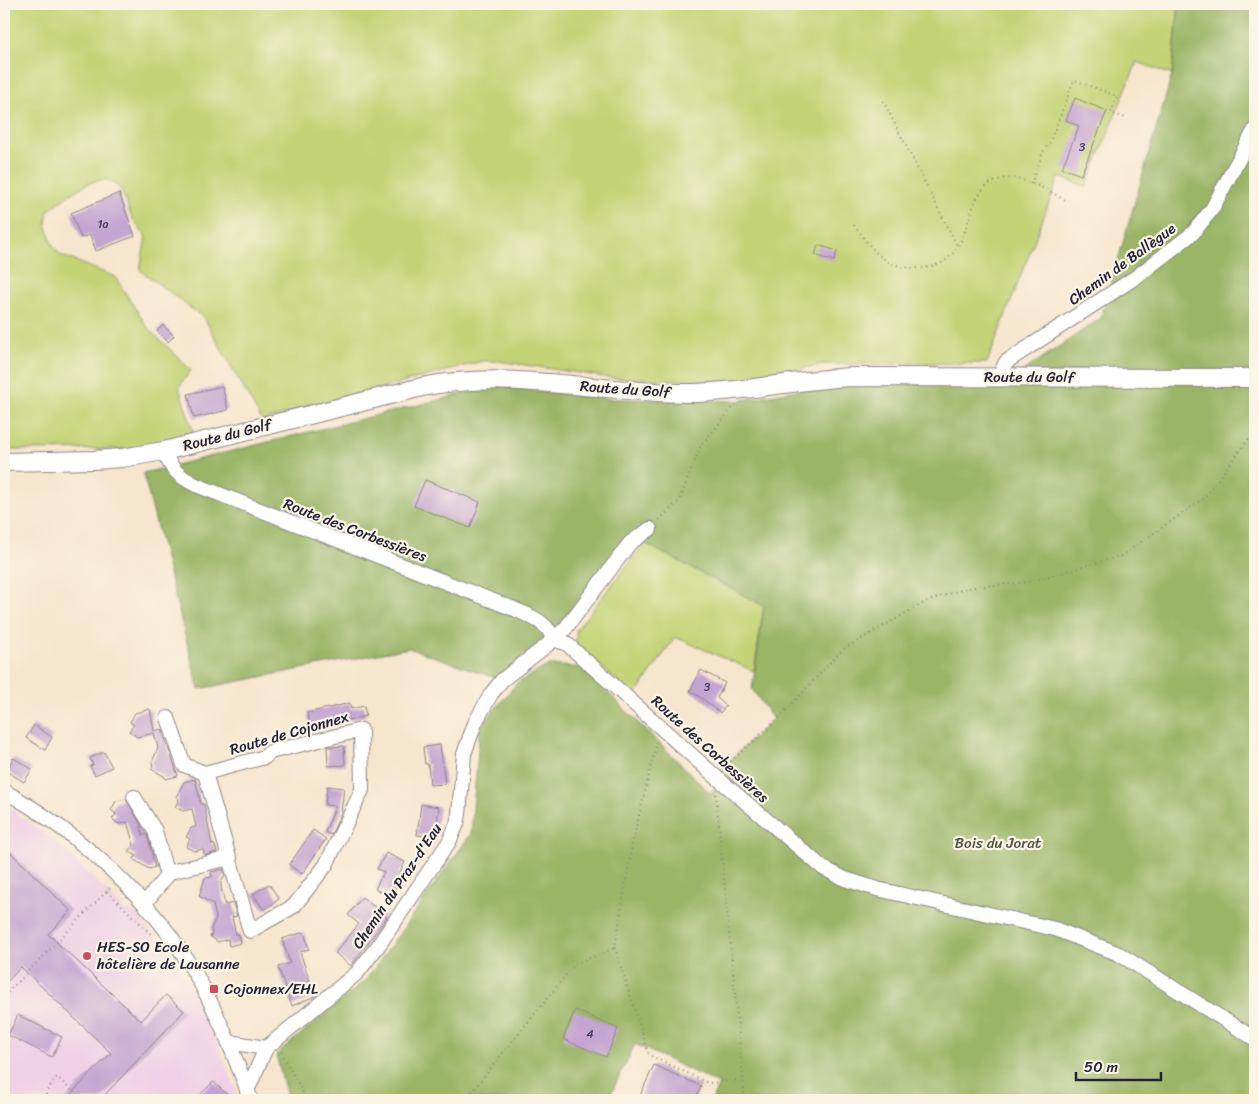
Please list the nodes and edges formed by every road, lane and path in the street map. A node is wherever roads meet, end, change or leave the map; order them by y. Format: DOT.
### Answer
graph roads {
  1 [pos="883,101"];
  2 [pos="1128,119"];
  3 [pos="1255,129"];
  4 [pos="1031,184"];
  5 [pos="1067,201"];
  6 [pos="854,225"];
  7 [pos="958,247"];
  8 [pos="999,377"];
  9 [pos="1255,378"];
  10 [pos="750,389"];
  11 [pos="1255,434"];
  12 [pos="164,451"];
  13 [pos="4,462"];
  14 [pos="650,529"];
  15 [pos="552,639"];
  16 [pos="168,718"];
  17 [pos="661,727"];
  18 [pos="205,773"];
  19 [pos="715,776"];
  20 [pos="4,791"];
  21 [pos="134,797"];
  22 [pos="230,858"];
  23 [pos="167,876"];
  24 [pos="114,884"];
  25 [pos="107,891"];
  26 [pos="144,904"];
  27 [pos="156,940"];
  28 [pos="615,948"];
  29 [pos="4,996"];
  30 [pos="1255,1039"];
  31 [pos="229,1042"];
  32 [pos="270,1044"];
  33 [pos="742,1080"];
  34 [pos="73,1092"];
  35 [pos="249,1096"];
  36 [pos="46,1100"];
  37 [pos="307,1100"];
  38 [pos="465,1100"];
  39 [pos="745,1100"];
  1 -- 7 [label="path"];
  2 -- 4 [label="path"];
  3 -- 8 [label="street, Chemin de Ballègue"];
  4 -- 5 [label="path"];
  4 -- 7 [label="path"];
  6 -- 7 [label="path"];
  8 -- 9 [label="main road, Route du Golf"];
  8 -- 10 [label="main road, Route du Golf"];
  10 -- 12 [label="main road, Route du Golf"];
  10 -- 14 [label="path"];
  11 -- 19 [label="path"];
  12 -- 13 [label="main road, Route du Golf"];
  12 -- 15 [label="street, Route des Corbessières"];
  14 -- 15 [label="street, Chemin du Praz-d'Eau"];
  15 -- 17 [label="street, Route des Corbessières"];
  15 -- 32 [label="street, Chemin du Praz-d'Eau"];
  16 -- 18 [label="street"];
  17 -- 19 [label="street, Route des Corbessières"];
  17 -- 28 [label="path"];
  18 -- 22 [label="street, Route de Cojonnex"];
  18 -- 22 [label="street, Route de Cojonnex"];
  19 -- 30 [label="street, Route des Corbessières"];
  19 -- 33 [label="path"];
  20 -- 26 [label="street"];
  21 -- 23 [label="street"];
  22 -- 23 [label="street"];
  23 -- 26 [label="street"];
  24 -- 25 [label="path"];
  25 -- 27 [label="path"];
  25 -- 29 [label="path"];
  26 -- 31 [label="street"];
  28 -- 33 [label="path"];
  28 -- 38 [label="path"];
  31 -- 32 [label="street"];
  31 -- 35 [label="street"];
  32 -- 35 [label="street, Chemin du Praz-d'Eau"];
  32 -- 37 [label="path"];
  33 -- 39 [label="path"];
  34 -- 36 [label="path"];
}
